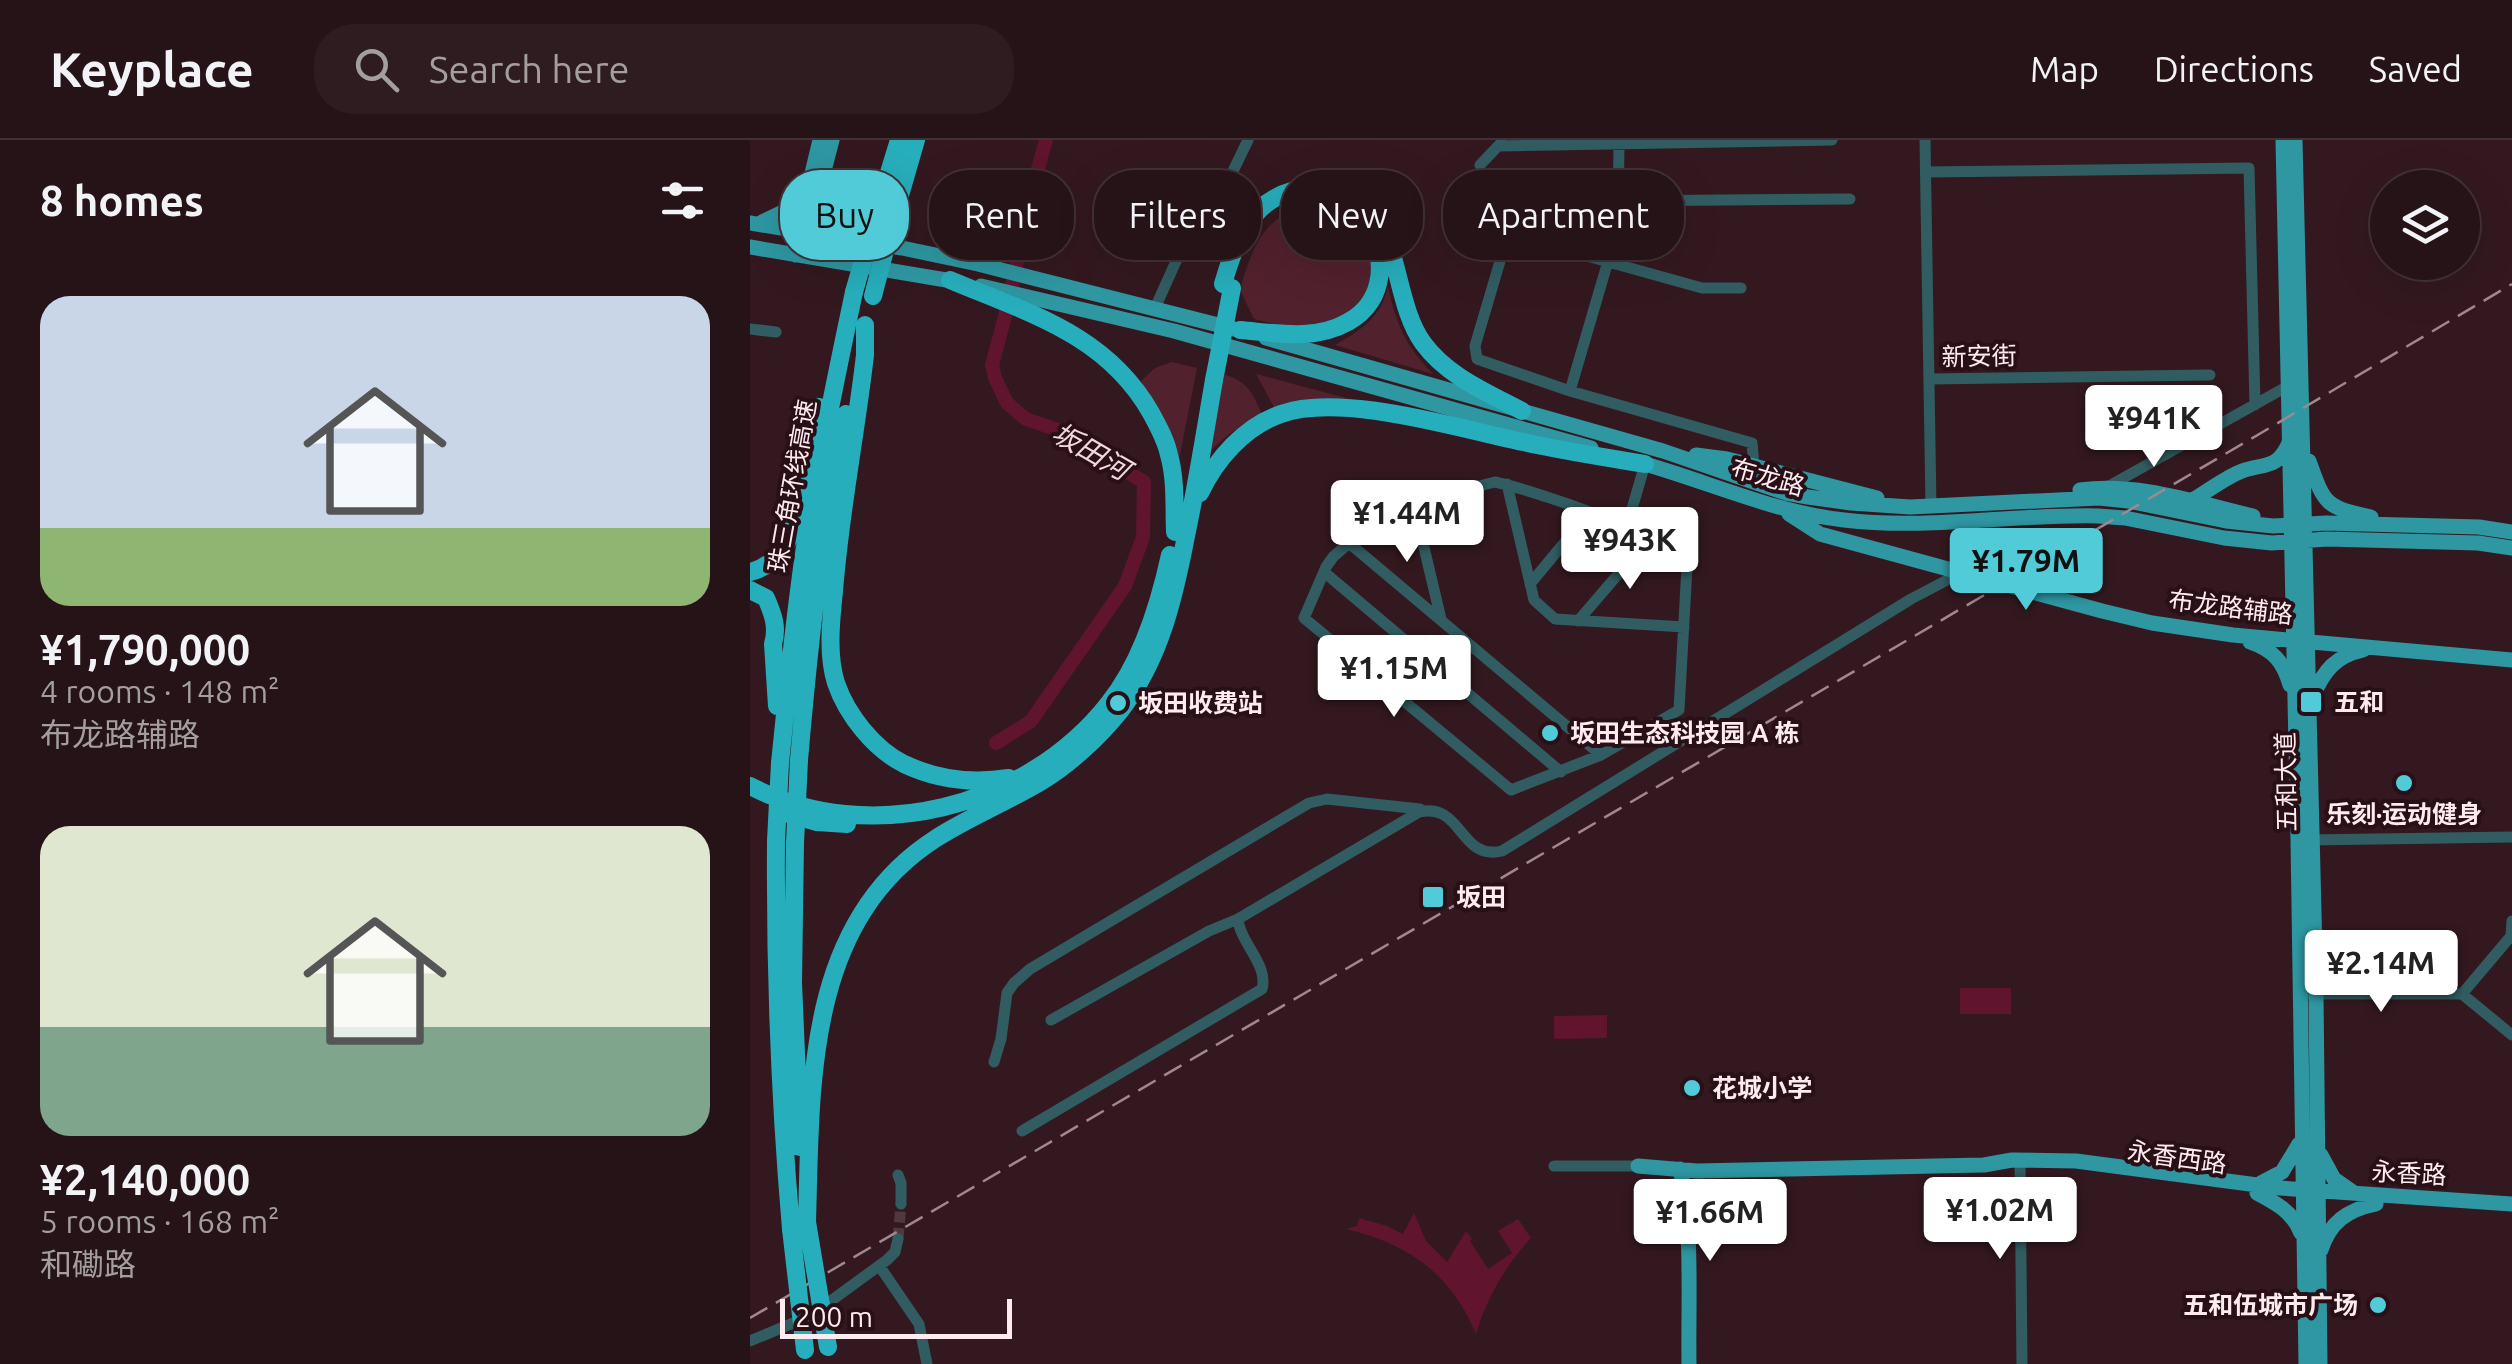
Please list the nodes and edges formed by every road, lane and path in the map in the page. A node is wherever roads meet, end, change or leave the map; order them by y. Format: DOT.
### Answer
graph roads {
  1 [pos="820,140"];
  2 [pos="832,140"];
  3 [pos="899,140"];
  4 [pos="916,140"];
  5 [pos="1248,140"];
  6 [pos="1832,140"];
  7 [pos="1925,140"];
  8 [pos="2283,140"];
  9 [pos="2295,140"];
  10 [pos="1502,143"];
  11 [pos="1619,144"];
  12 [pos="1480,165"];
  13 [pos="816,170"];
  14 [pos="821,170"];
  15 [pos="894,170"];
  16 [pos="904,170"];
  17 [pos="1619,170"];
  18 [pos="1926,172"];
  19 [pos="1850,198"];
  20 [pos="1684,199"];
  21 [pos="780,212"];
  22 [pos="754,223"];
  23 [pos="780,227"];
  24 [pos="750,248"];
  25 [pos="909,251"];
  26 [pos="780,253"];
  27 [pos="827,260"];
  28 [pos="873,260"];
  29 [pos="1500,260"];
  30 [pos="1608,260"];
  31 [pos="950,280"];
  32 [pos="1228,286"];
  33 [pos="1741,288"];
  34 [pos="864,294"];
  35 [pos="1155,308"];
  36 [pos="866,325"];
  37 [pos="750,329"];
  38 [pos="1240,330"];
  39 [pos="776,332"];
  40 [pos="2210,375"];
  41 [pos="1209,377"];
  42 [pos="1929,379"];
  43 [pos="2288,386"];
  44 [pos="1570,390"];
  45 [pos="2255,405"];
  46 [pos="1522,411"];
  47 [pos="2296,444"];
  48 [pos="1652,457"];
  49 [pos="1754,466"];
  50 [pos="1507,484"];
  51 [pos="2109,486"];
  52 [pos="1413,501"];
  53 [pos="2025,501"];
  54 [pos="2190,501"];
  55 [pos="1930,506"];
  56 [pos="1910,507"];
  57 [pos="1782,509"];
  58 [pos="1191,511"];
  59 [pos="1589,513"];
  60 [pos="2404,525"];
  61 [pos="1627,526"];
  62 [pos="1175,532"];
  63 [pos="2512,532"];
  64 [pos="2299,533"];
  65 [pos="1650,537"];
  66 [pos="1349,542"];
  67 [pos="2512,548"];
  68 [pos="1958,570"];
  69 [pos="750,572"];
  70 [pos="1324,572"];
  71 [pos="1530,584"];
  72 [pos="750,590"];
  73 [pos="1441,620"];
  74 [pos="1578,621"];
  75 [pos="1684,627"];
  76 [pos="2232,635"];
  77 [pos="2301,641"];
  78 [pos="2374,647"];
  79 [pos="2512,660"];
  80 [pos="2302,704"];
  81 [pos="1601,755"];
  82 [pos="790,762"];
  83 [pos="1561,772"];
  84 [pos="1024,775"];
  85 [pos="750,786"];
  86 [pos="750,799"];
  87 [pos="991,809"];
  88 [pos="1430,810"];
  89 [pos="2512,837"];
  90 [pos="2305,840"];
  91 [pos="1238,919"];
  92 [pos="2512,921"];
  93 [pos="2308,994"];
  94 [pos="2462,994"];
  95 [pos="1052,1020"];
  96 [pos="2512,1035"];
  97 [pos="994,1062"];
  98 [pos="1022,1131"];
  99 [pos="2312,1134"];
  100 [pos="2020,1165"];
  101 [pos="1554,1166"];
  102 [pos="1638,1166"];
  103 [pos="1680,1169"];
  104 [pos="898,1174"];
  105 [pos="2255,1189"];
  106 [pos="2310,1195"];
  107 [pos="2370,1200"];
  108 [pos="901,1204"];
  109 [pos="2512,1204"];
  110 [pos="2512,1212"];
  111 [pos="799,1226"];
  112 [pos="898,1239"];
  113 [pos="2311,1256"];
  114 [pos="880,1266"];
  115 [pos="750,1341"];
  116 [pos="830,1355"];
  117 [pos="807,1359"];
  118 [pos="927,1364"];
  119 [pos="1680,1364"];
  120 [pos="1689,1364"];
  121 [pos="2022,1364"];
  122 [pos="2306,1364"];
  123 [pos="2320,1364"];
  1 -- 13 [label="main road"];
  2 -- 14 [label="main road"];
  3 -- 15 [label="highway"];
  4 -- 16 [label="highway"];
  5 -- 35 [label="street"];
  6 -- 11 [label="street"];
  7 -- 18 [label="street"];
  8 -- 43 [label="main road, 五和大道"];
  9 -- 47 [label="main road, 五和大道"];
  10 -- 11 [label="street"];
  10 -- 12 [label="street"];
  11 -- 17 [label="street"];
  18 -- 42 [label="street"];
  18 -- 45 [label="street"];
  19 -- 20 [label="street"];
  21 -- 22 [label="main road"];
  22 -- 23 [label="main road"];
  24 -- 26 [label="main road"];
  25 -- 35 [label="main road, 布龙路"];
  27 -- 31 [label="main road"];
  28 -- 34 [label="highway, bridge"];
  29 -- 44 [label="street"];
  30 -- 33 [label="street"];
  30 -- 44 [label="street"];
  31 -- 48 [label="main road, 布龙路"];
  31 -- 62 [label="highway"];
  32 -- 38 [label="highway"];
  32 -- 41 [label="highway"];
  32 -- 46 [label="highway"];
  34 -- 36 [label="highway, 珠三角环线高速"];
  34 -- 69 [label="highway"];
  34 -- 82 [label="highway, 珠三角环线高速"];
  35 -- 38 [label="main road, 布龙路"];
  36 -- 82 [label="highway, 珠三角环线高速"];
  36 -- 84 [label="highway"];
  37 -- 39 [label="street"];
  38 -- 46 [label="main road, 布龙路"];
  40 -- 42 [label="street, 新安街"];
  41 -- 58 [label="highway"];
  41 -- 62 [label="highway"];
  42 -- 55 [label="street"];
  43 -- 45 [label="street"];
  43 -- 47 [label="main road, 五和大道"];
  44 -- 49 [label="street"];
  45 -- 51 [label="street"];
  46 -- 48 [label="main road, 布龙路"];
  47 -- 54 [label="main road"];
  47 -- 60 [label="main road"];
  47 -- 64 [label="main road, 五和大道"];
  48 -- 49 [label="main road"];
  48 -- 56 [label="main road, 布龙路"];
  48 -- 57 [label="main road, 布龙路"];
  48 -- 58 [label="highway"];
  48 -- 61 [label="street"];
  49 -- 56 [label="main road"];
  50 -- 52 [label="street"];
  50 -- 59 [label="street"];
  50 -- 71 [label="street"];
  51 -- 53 [label="main road"];
  51 -- 54 [label="main road"];
  52 -- 66 [label="street"];
  52 -- 73 [label="street"];
  53 -- 55 [label="main road, 布龙路"];
  53 -- 64 [label="main road, 布龙路"];
  54 -- 64 [label="main road"];
  55 -- 56 [label="main road, 布龙路"];
  57 -- 64 [label="main road, 布龙路"];
  57 -- 68 [label="main road, 布龙路辅路"];
  58 -- 87 [label="highway"];
  59 -- 61 [label="street"];
  59 -- 71 [label="street"];
  60 -- 63 [label="main road, 布龙路"];
  60 -- 64 [label="main road, 布龙路"];
  61 -- 65 [label="street"];
  62 -- 84 [label="highway"];
  64 -- 67 [label="main road, 布龙路"];
  64 -- 77 [label="main road, 五和大道"];
  65 -- 74 [label="street"];
  65 -- 75 [label="street"];
  66 -- 70 [label="street"];
  66 -- 73 [label="street"];
  68 -- 76 [label="main road, 布龙路辅路"];
  68 -- 88 [label="street"];
  70 -- 83 [label="street"];
  70 -- 83 [label="street"];
  71 -- 74 [label="street"];
  72 -- 82 [label="highway"];
  73 -- 81 [label="street"];
  74 -- 75 [label="street"];
  75 -- 81 [label="street"];
  76 -- 77 [label="main road, 布龙路辅路"];
  76 -- 80 [label="main road"];
  77 -- 78 [label="main road, 布龙路辅路"];
  77 -- 80 [label="main road, 五和大道"];
  78 -- 79 [label="main road, 布龙路辅路"];
  78 -- 80 [label="main road"];
  80 -- 90 [label="main road, 五和大道"];
  81 -- 83 [label="street"];
  82 -- 111 [label="highway, 珠三角环线高速, bridge"];
  84 -- 85 [label="highway"];
  86 -- 87 [label="highway"];
  87 -- 111 [label="highway"];
  88 -- 91 [label="street"];
  88 -- 97 [label="street"];
  89 -- 90 [label="street"];
  90 -- 93 [label="main road, 五和大道"];
  91 -- 95 [label="street"];
  91 -- 98 [label="street"];
  92 -- 94 [label="street"];
  93 -- 94 [label="street"];
  93 -- 99 [label="main road, 五和大道"];
  94 -- 96 [label="street"];
  99 -- 105 [label="main road"];
  99 -- 106 [label="main road, 五和大道"];
  99 -- 107 [label="main road"];
  100 -- 103 [label="main road, 永香西路"];
  100 -- 105 [label="main road, 永香西路"];
  100 -- 121 [label="street"];
  101 -- 102 [label="street"];
  102 -- 103 [label="main road, 永香西路"];
  103 -- 119 [label="main road"];
  103 -- 120 [label="main road"];
  104 -- 108 [label="street"];
  105 -- 106 [label="main road, 永香西路"];
  105 -- 113 [label="main road"];
  106 -- 107 [label="main road, 永香路"];
  106 -- 113 [label="main road, 五和大道"];
  107 -- 109 [label="main road, 永香路"];
  107 -- 110 [label="main road, 永香路"];
  107 -- 113 [label="main road"];
  111 -- 116 [label="highway, bridge"];
  111 -- 117 [label="highway, bridge"];
  112 -- 114 [label="street"];
  113 -- 122 [label="main road, 五和大道"];
  113 -- 123 [label="main road, 五和大道"];
  114 -- 115 [label="street"];
  114 -- 118 [label="street"];
}
